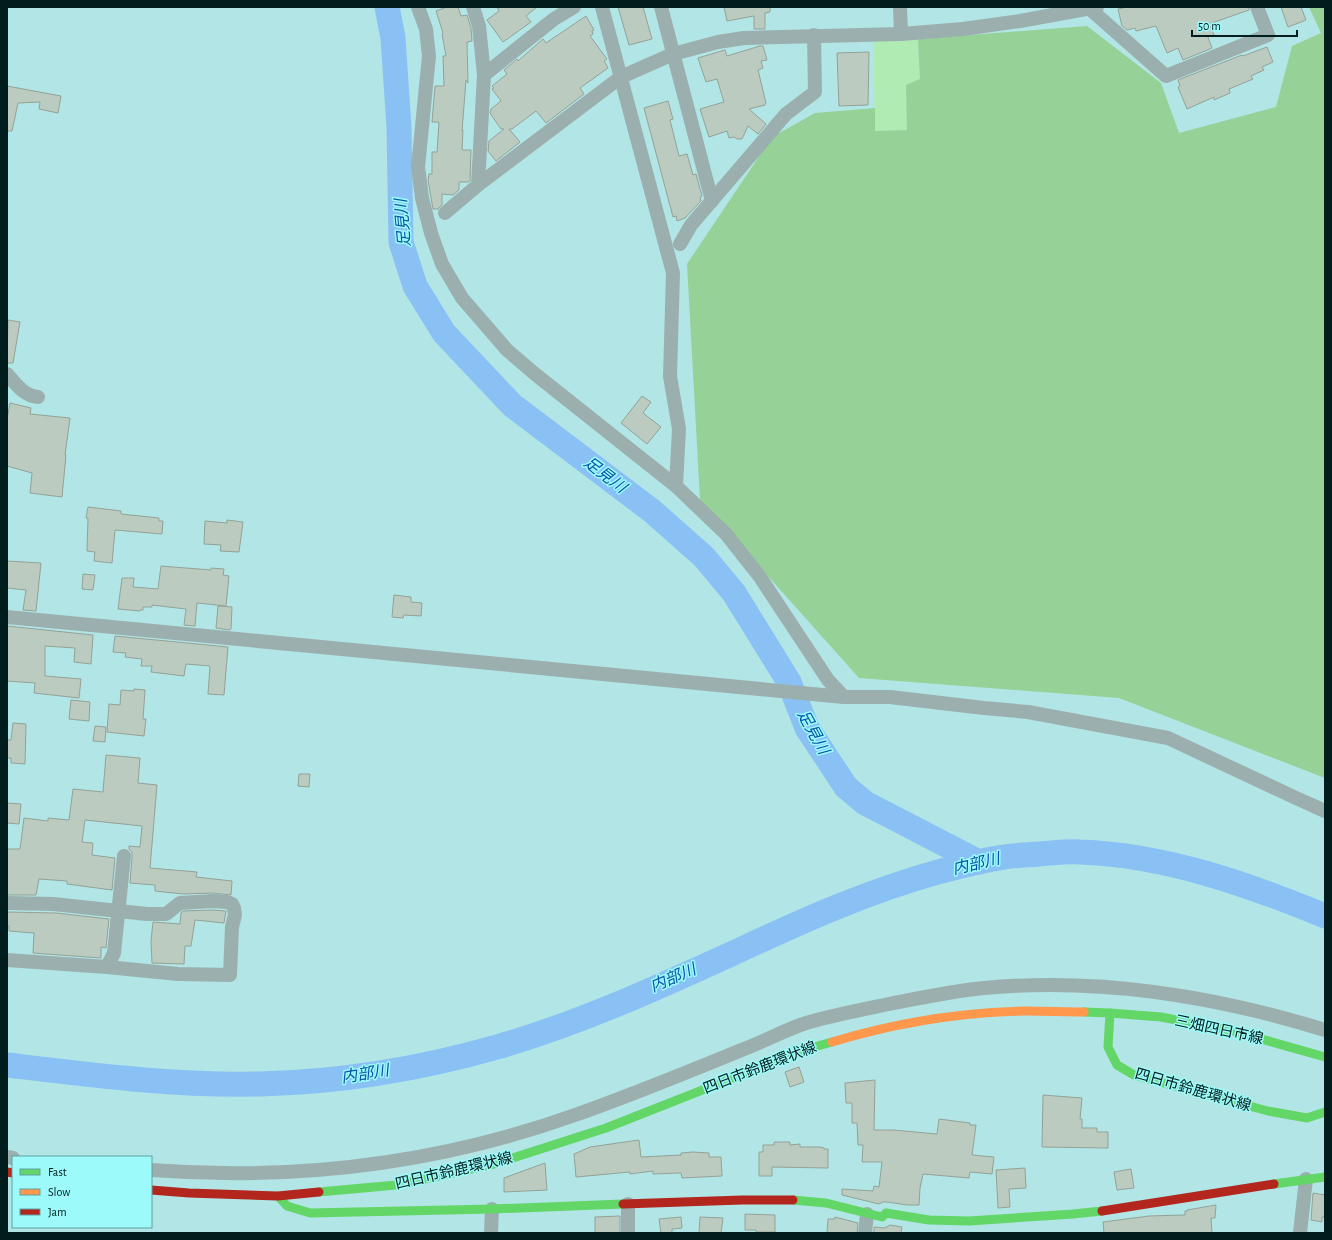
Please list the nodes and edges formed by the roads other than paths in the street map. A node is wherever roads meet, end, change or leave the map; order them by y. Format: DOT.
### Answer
graph roads {
  1 [pos="418,7"];
  2 [pos="474,7"];
  3 [pos="574,7"];
  4 [pos="602,7"];
  5 [pos="661,7"];
  6 [pos="900,7"];
  7 [pos="1257,7"];
  8 [pos="1093,8"];
  9 [pos="901,34"];
  10 [pos="814,35"];
  11 [pos="673,54"];
  12 [pos="484,75"];
  13 [pos="621,77"];
  14 [pos="478,185"];
  15 [pos="712,201"];
  16 [pos="445,213"];
  17 [pos="680,244"];
  18 [pos="7,374"];
  19 [pos="38,397"];
  20 [pos="676,486"];
  21 [pos="7,618"];
  22 [pos="839,697"];
  23 [pos="1325,810"];
  24 [pos="124,856"];
  25 [pos="7,903"];
  26 [pos="118,910"];
  27 [pos="7,960"];
  28 [pos="108,967"];
  29 [pos="1110,1013"];
  30 [pos="1325,1030"];
  31 [pos="1325,1057"];
  32 [pos="1325,1112"];
  33 [pos="152,1170"];
  34 [pos="1325,1177"];
  35 [pos="1306,1179"];
  36 [pos="152,1190"];
  37 [pos="278,1196"];
  38 [pos="628,1204"];
  39 [pos="492,1209"];
  40 [pos="867,1214"];
  41 [pos="491,1233"];
  42 [pos="628,1233"];
  43 [pos="865,1233"];
  44 [pos="1300,1233"];
  1 -- 20 [label="street"];
  2 -- 12 [label="street"];
  3 -- 12 [label="street"];
  4 -- 13 [label="street"];
  5 -- 11 [label="street"];
  6 -- 9 [label="street"];
  7 -- 8 [label="street"];
  8 -- 9 [label="street"];
  9 -- 10 [label="street"];
  10 -- 11 [label="street"];
  10 -- 15 [label="street"];
  11 -- 13 [label="street"];
  11 -- 15 [label="street"];
  12 -- 14 [label="street"];
  13 -- 14 [label="street"];
  13 -- 20 [label="street"];
  14 -- 16 [label="street"];
  15 -- 17 [label="street"];
  18 -- 19 [label="street"];
  20 -- 22 [label="street"];
  21 -- 22 [label="street"];
  22 -- 23 [label="street"];
  24 -- 26 [label="street"];
  25 -- 26 [label="street"];
  26 -- 28 [label="street"];
  26 -- 28 [label="street"];
  27 -- 28 [label="street"];
  29 -- 31 [label="main road, 三畑四日市線"];
  29 -- 32 [label="main road, 四日市鈴鹿環状線"];
  29 -- 37 [label="main road, 四日市鈴鹿環状線"];
  30 -- 33 [label="street"];
  34 -- 35 [label="main road"];
  35 -- 40 [label="main road"];
  35 -- 44 [label="street"];
  36 -- 37 [label="main road, 四日市鈴鹿環状線"];
  37 -- 39 [label="main road"];
  38 -- 39 [label="main road"];
  38 -- 40 [label="main road"];
  38 -- 42 [label="street"];
  39 -- 41 [label="street"];
  40 -- 43 [label="street"];
}
